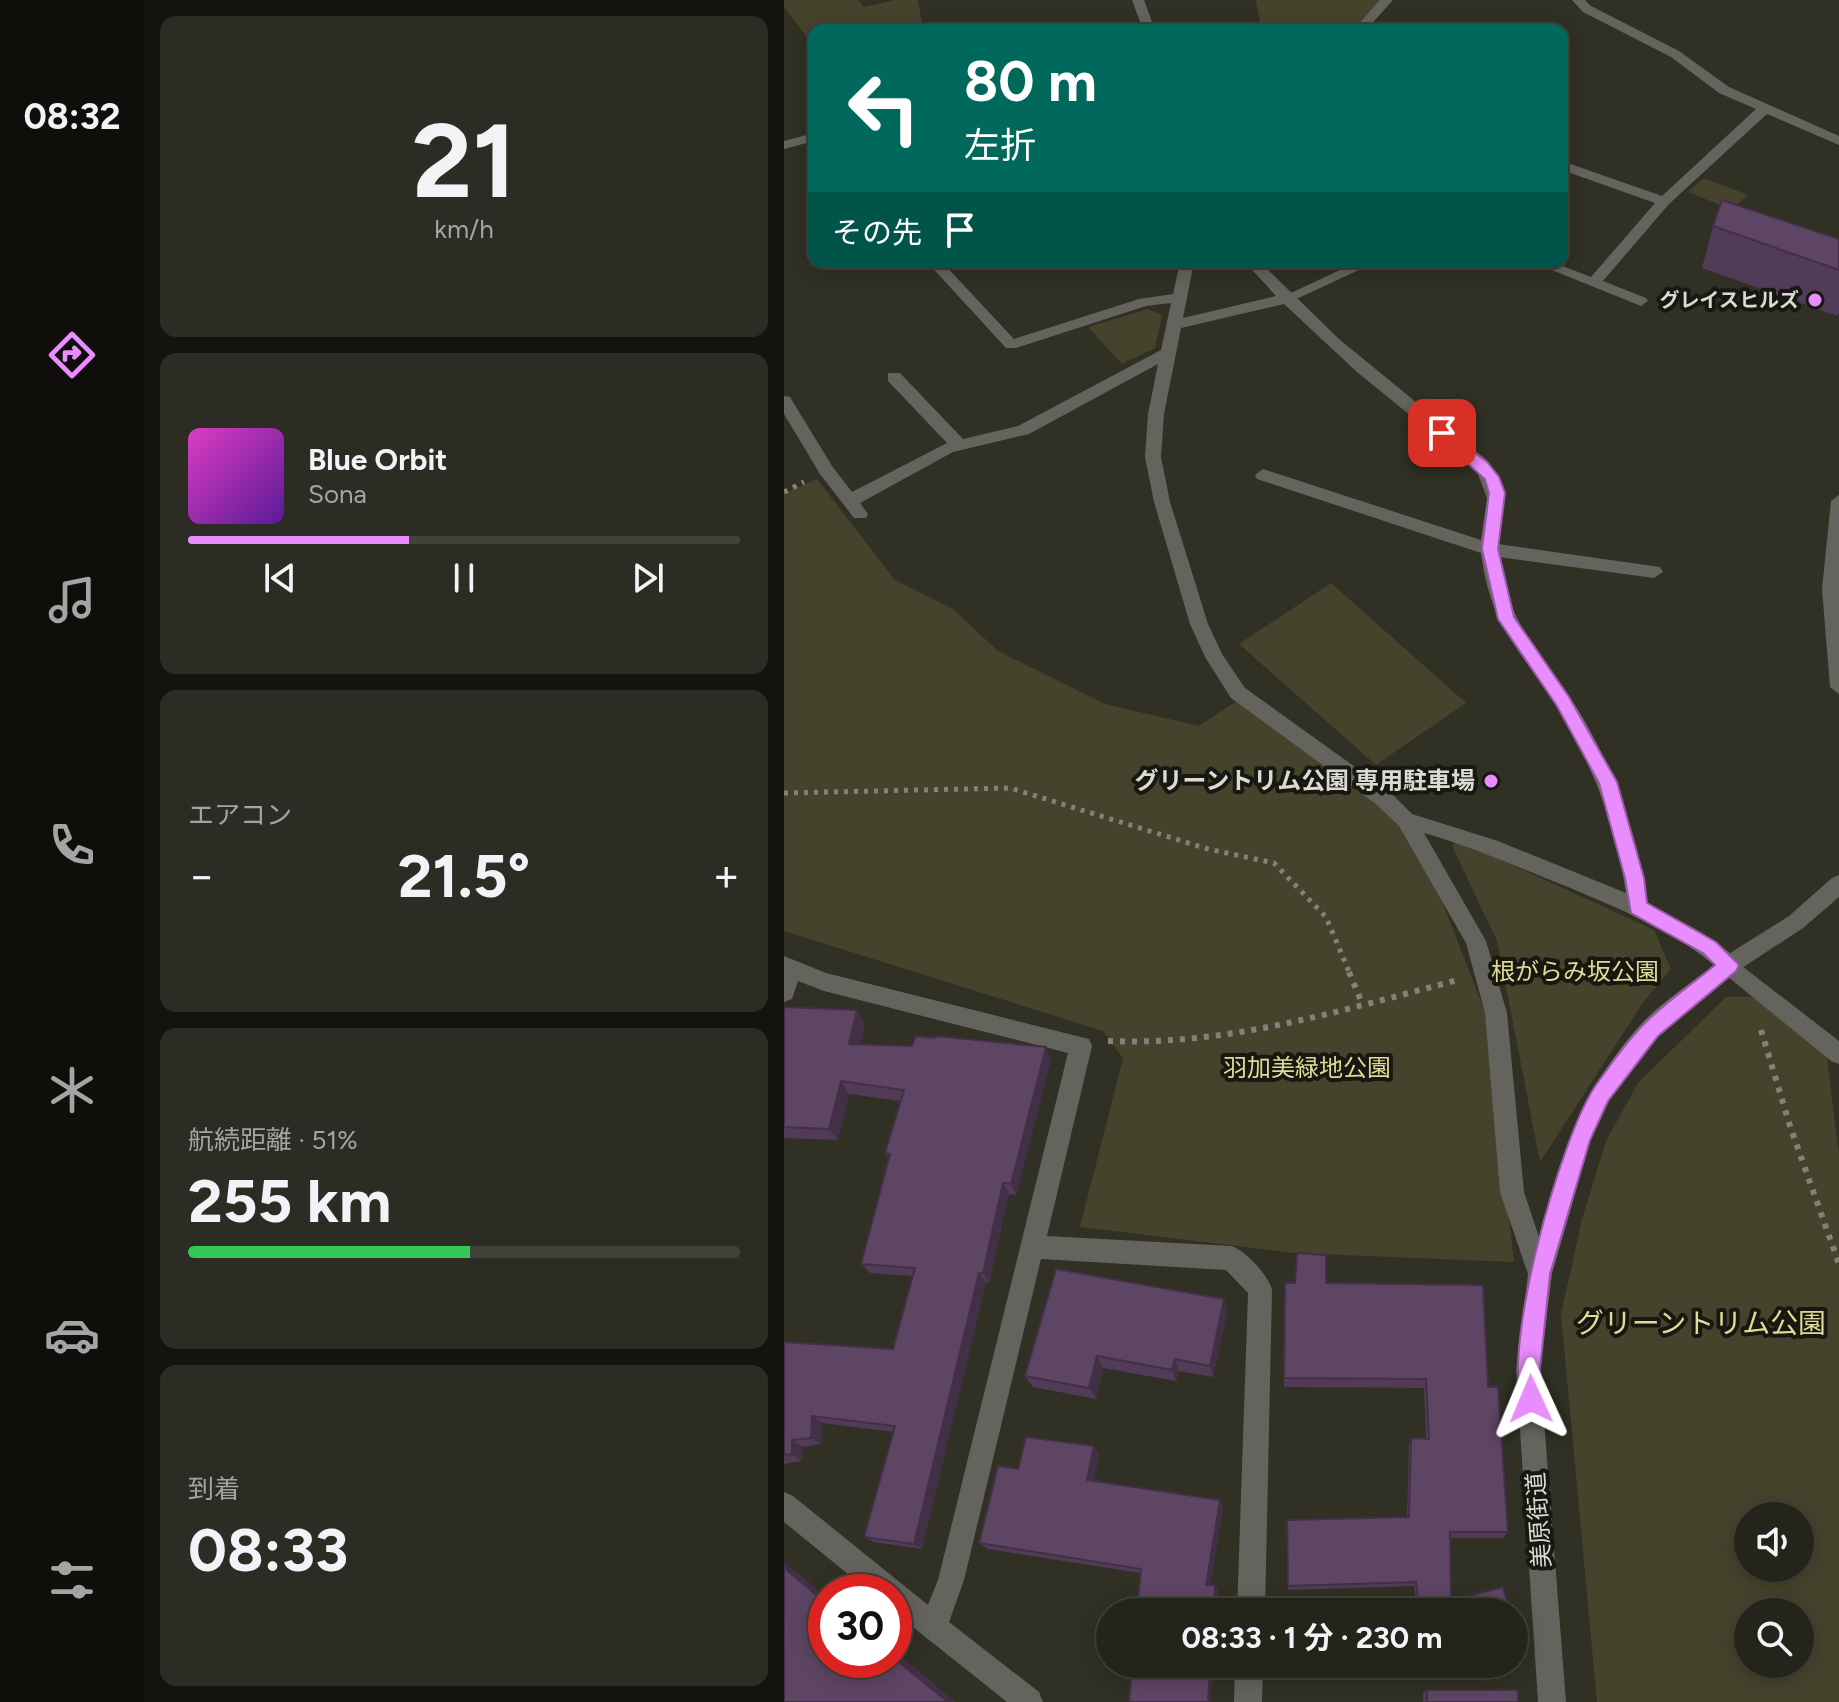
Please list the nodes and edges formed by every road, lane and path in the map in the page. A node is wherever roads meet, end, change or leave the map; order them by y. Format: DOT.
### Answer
graph roads {
  1 [pos="1138,0"];
  2 [pos="1387,0"];
  3 [pos="1578,0"];
  4 [pos="1147,24"];
  5 [pos="1365,24"];
  6 [pos="1764,109"];
  7 [pos="808,139"];
  8 [pos="1839,141"];
  9 [pos="784,145"];
  10 [pos="1568,167"];
  11 [pos="1664,201"];
  12 [pos="940,268"];
  13 [pos="1186,268"];
  14 [pos="1257,268"];
  15 [pos="1355,268"];
  16 [pos="1554,268"];
  17 [pos="1593,283"];
  18 [pos="1178,298"];
  19 [pos="1285,299"];
  20 [pos="1641,301"];
  21 [pos="1172,325"];
  22 [pos="1167,353"];
  23 [pos="894,377"];
  24 [pos="784,401"];
  25 [pos="959,445"];
  26 [pos="1263,475"];
  27 [pos="1839,501"];
  28 [pos="1837,544"];
  29 [pos="1490,549"];
  30 [pos="1654,572"];
  31 [pos="1839,687"];
  32 [pos="784,793"];
  33 [pos="1406,820"];
  34 [pos="1838,886"];
  35 [pos="1638,908"];
  36 [pos="1729,965"];
  37 [pos="787,967"];
  38 [pos="1487,973"];
  39 [pos="784,992"];
  40 [pos="1775,1000"];
  41 [pos="1362,1003"];
  42 [pos="1081,1046"];
  43 [pos="1839,1054"];
  44 [pos="1033,1247"];
  45 [pos="1839,1264"];
  46 [pos="1540,1274"];
  47 [pos="784,1505"];
  48 [pos="869,1574"];
  49 [pos="1251,1598"];
  50 [pos="912,1609"];
  51 [pos="934,1627"];
  52 [pos="1249,1678"];
  53 [pos="1029,1702"];
  54 [pos="1248,1702"];
  55 [pos="1552,1702"];
  1 -- 4 [label="street"];
  2 -- 5 [label="street"];
  3 -- 6 [label="street"];
  6 -- 8 [label="street"];
  6 -- 11 [label="street"];
  7 -- 9 [label="street"];
  10 -- 11 [label="street"];
  11 -- 17 [label="street"];
  12 -- 18 [label="street"];
  13 -- 18 [label="street"];
  14 -- 19 [label="street"];
  15 -- 19 [label="street"];
  16 -- 17 [label="street"];
  17 -- 20 [label="street"];
  18 -- 21 [label="street"];
  19 -- 21 [label="street"];
  19 -- 29 [label="street"];
  21 -- 22 [label="street"];
  22 -- 25 [label="street"];
  22 -- 33 [label="street"];
  23 -- 25 [label="street"];
  24 -- 25 [label="street"];
  26 -- 29 [label="street"];
  27 -- 28 [label="street"];
  28 -- 31 [label="street"];
  29 -- 30 [label="street"];
  29 -- 35 [label="street"];
  32 -- 41 [label="path"];
  33 -- 35 [label="street"];
  33 -- 38 [label="street"];
  34 -- 36 [label="street, 美原街道"];
  35 -- 36 [label="street"];
  36 -- 40 [label="street"];
  36 -- 46 [label="street, 美原街道"];
  37 -- 39 [label="street"];
  37 -- 42 [label="street"];
  38 -- 41 [label="path"];
  38 -- 46 [label="street"];
  40 -- 43 [label="street"];
  40 -- 45 [label="path"];
  41 -- 42 [label="path"];
  42 -- 44 [label="street"];
  44 -- 49 [label="street"];
  44 -- 51 [label="street"];
  46 -- 55 [label="street, 美原街道"];
  47 -- 48 [label="street"];
  50 -- 51 [label="street"];
  51 -- 53 [label="street"];
  52 -- 54 [label="street"];
}
